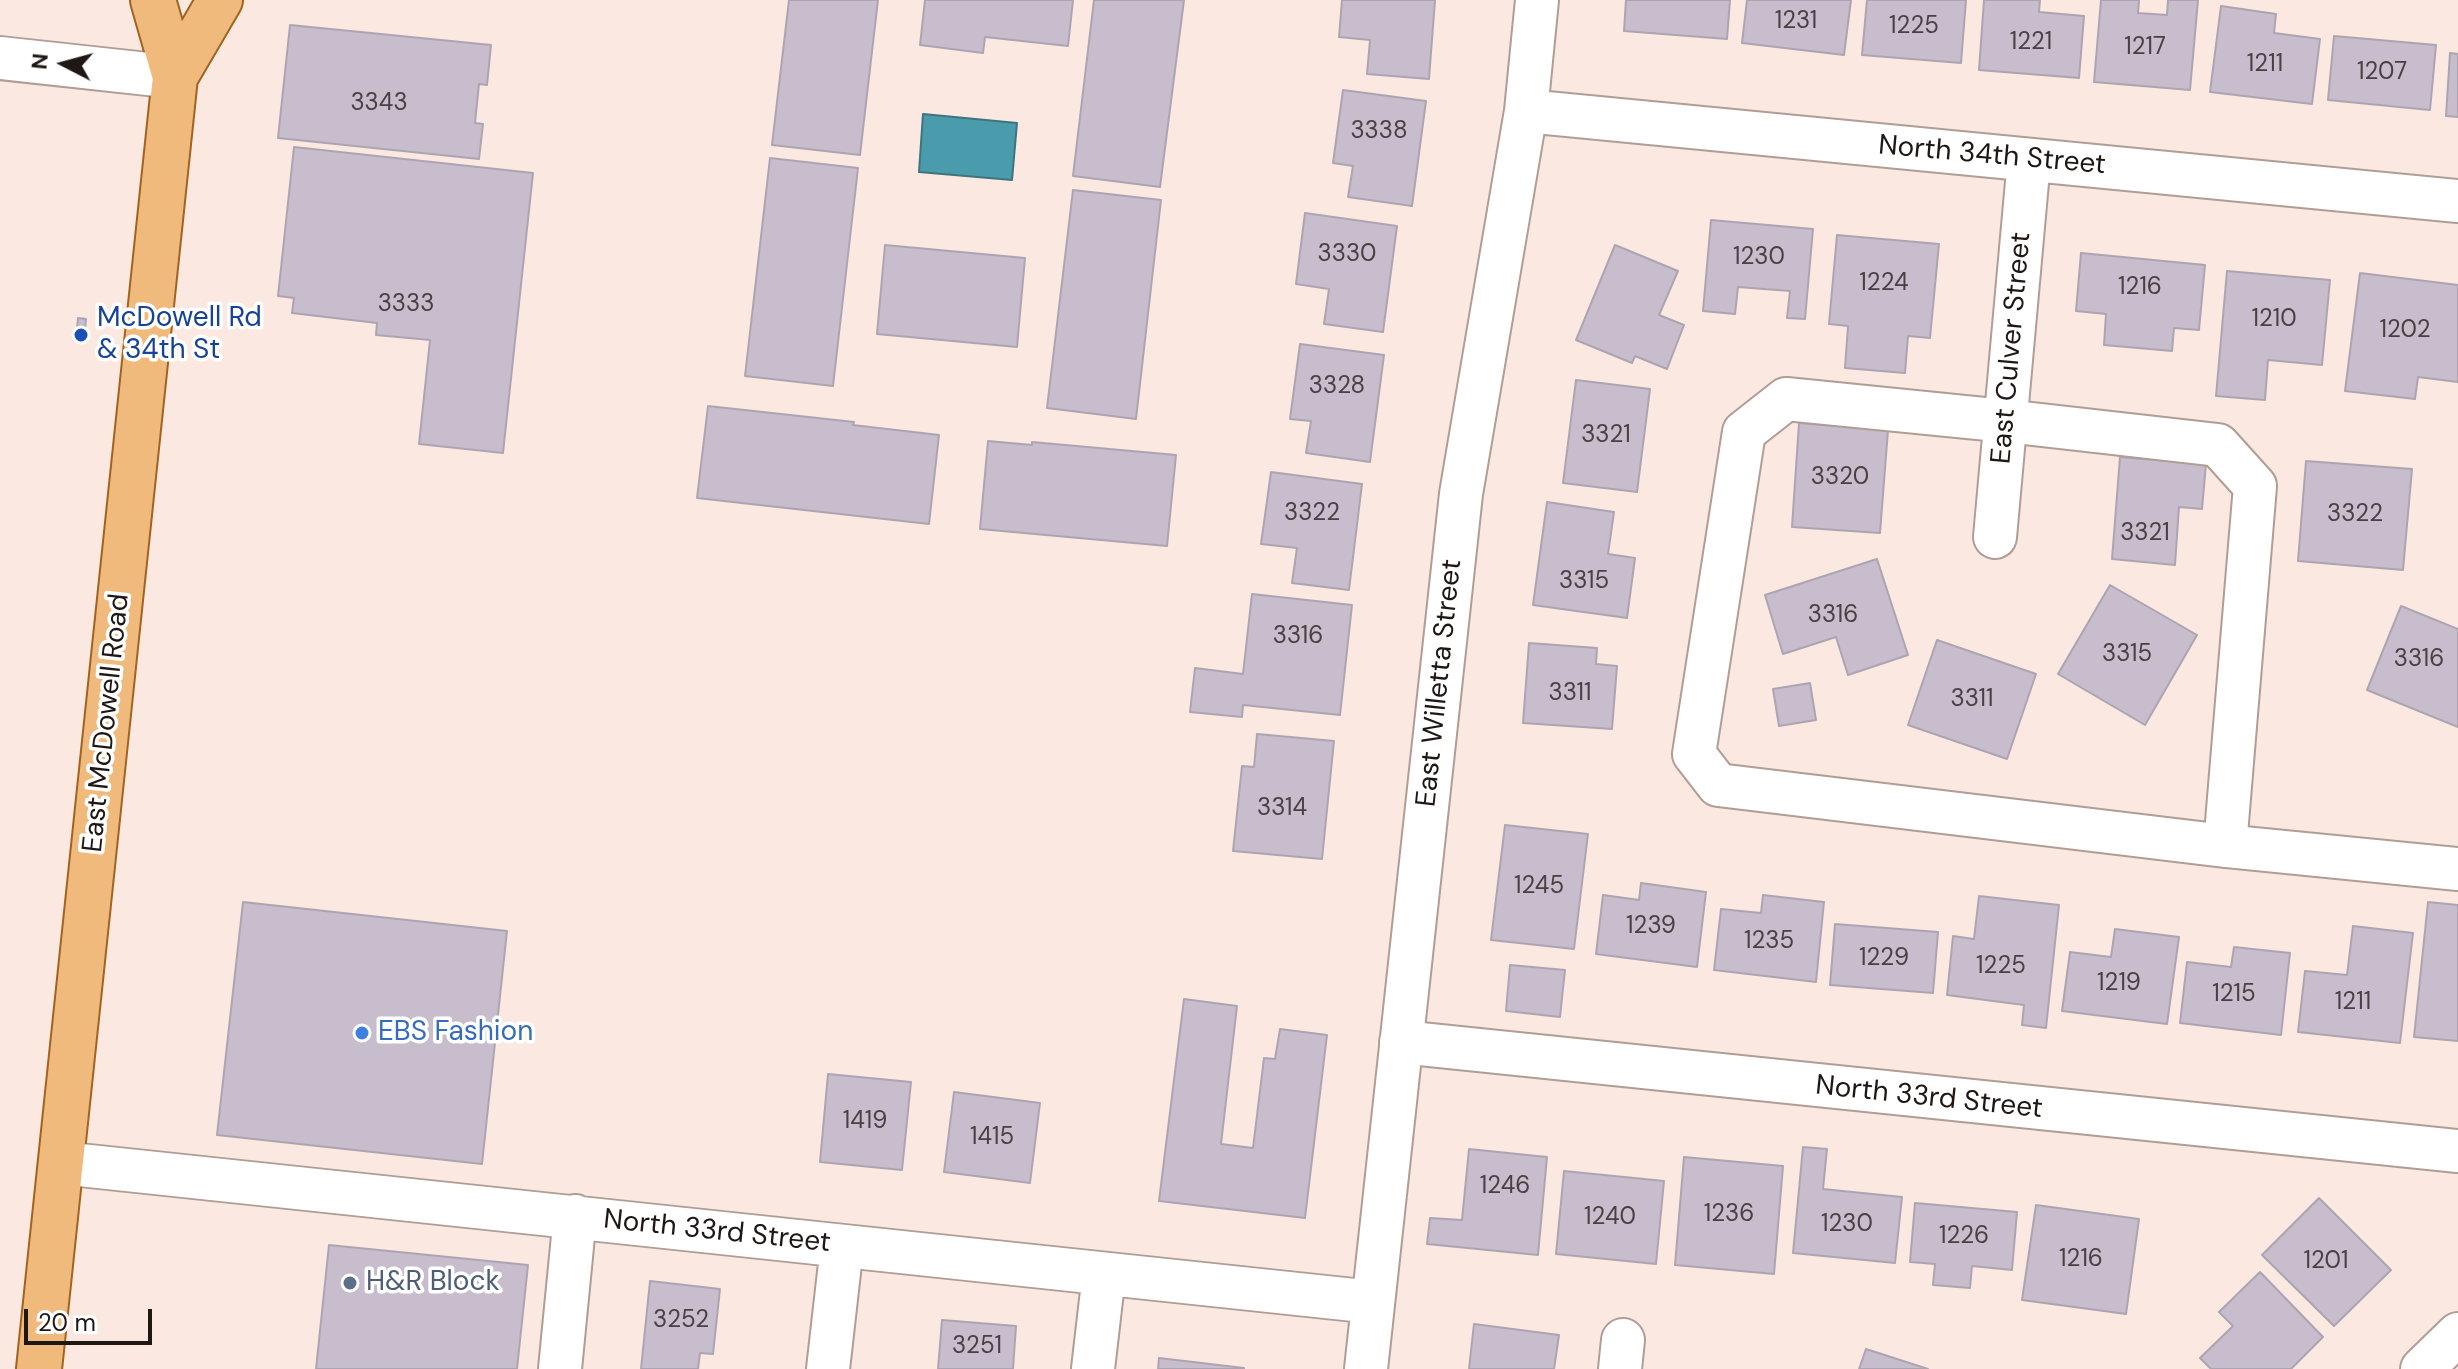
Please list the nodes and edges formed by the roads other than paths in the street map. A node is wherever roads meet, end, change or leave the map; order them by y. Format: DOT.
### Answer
graph roads {
  1 [pos="153,0"];
  2 [pos="220,0"];
  3 [pos="1537,0"];
  4 [pos="0,58"];
  5 [pos="175,77"];
  6 [pos="1526,111"];
  7 [pos="2029,160"];
  8 [pos="2458,201"];
  9 [pos="2006,421"];
  10 [pos="1995,537"];
  11 [pos="2225,846"];
  12 [pos="2458,869"];
  13 [pos="1401,1042"];
  14 [pos="2458,1151"];
  15 [pos="61,1163"];
  16 [pos="575,1216"];
  17 [pos="842,1246"];
  18 [pos="1104,1274"];
  19 [pos="1373,1302"];
  20 [pos="2458,1334"];
  21 [pos="39,1369"];
  22 [pos="560,1369"];
  23 [pos="828,1369"];
  24 [pos="1093,1369"];
  25 [pos="1366,1369"];
  26 [pos="2422,1369"];
  1 -- 5 [label="main road, East McDowell Road"];
  2 -- 5 [label="main road, East McDowell Road"];
  3 -- 6 [label="street, East Willetta Street"];
  4 -- 5 [label="street"];
  5 -- 15 [label="main road, East McDowell Road"];
  6 -- 7 [label="street, North 34th Street"];
  6 -- 13 [label="street, East Willetta Street"];
  7 -- 8 [label="street, North 34th Street"];
  7 -- 9 [label="street, East Culver Street"];
  9 -- 10 [label="street, East Culver Street"];
  9 -- 11 [label="street"];
  9 -- 11 [label="street"];
  11 -- 12 [label="street"];
  13 -- 14 [label="street, North 33rd Street"];
  13 -- 19 [label="street, East Willetta Street"];
  15 -- 16 [label="street, North 33rd Street"];
  15 -- 21 [label="main road, East McDowell Road"];
  16 -- 17 [label="street, North 33rd Street"];
  16 -- 22 [label="street"];
  17 -- 18 [label="street, North 33rd Street"];
  17 -- 23 [label="street"];
  18 -- 19 [label="street, North 33rd Street"];
  18 -- 24 [label="street"];
  19 -- 25 [label="street, East Willetta Street"];
  20 -- 26 [label="street"];
}
